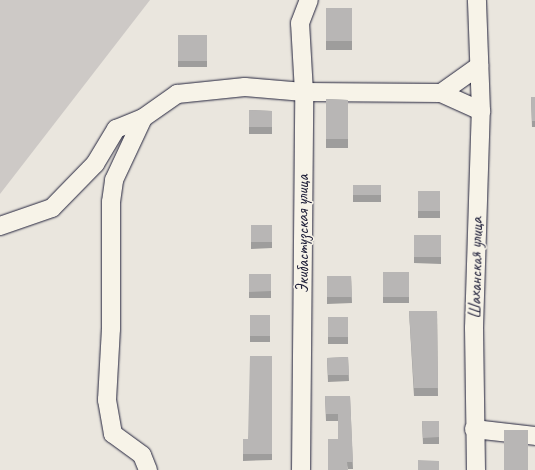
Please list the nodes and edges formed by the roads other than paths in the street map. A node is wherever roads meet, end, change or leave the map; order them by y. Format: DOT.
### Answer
graph roads {
  1 [pos="309,0"];
  2 [pos="478,0"];
  3 [pos="479,66"];
  4 [pos="304,92"];
  5 [pos="441,92"];
  6 [pos="481,111"];
  7 [pos="143,118"];
  8 [pos="0,226"];
  9 [pos="474,429"];
  10 [pos="535,436"];
  11 [pos="148,470"];
  12 [pos="301,470"];
  13 [pos="476,470"];
  1 -- 4 [label="street, Экибастузская улица"];
  2 -- 3 [label="street, Шаханская улица"];
  3 -- 5 [label="street"];
  3 -- 6 [label="street, Шаханская улица"];
  4 -- 5 [label="street"];
  4 -- 7 [label="street"];
  4 -- 12 [label="street, Экибастузская улица"];
  5 -- 6 [label="street"];
  6 -- 9 [label="street, Шаханская улица"];
  7 -- 8 [label="street"];
  7 -- 11 [label="street"];
  9 -- 10 [label="street"];
  9 -- 13 [label="street, Шаханская улица"];
}
